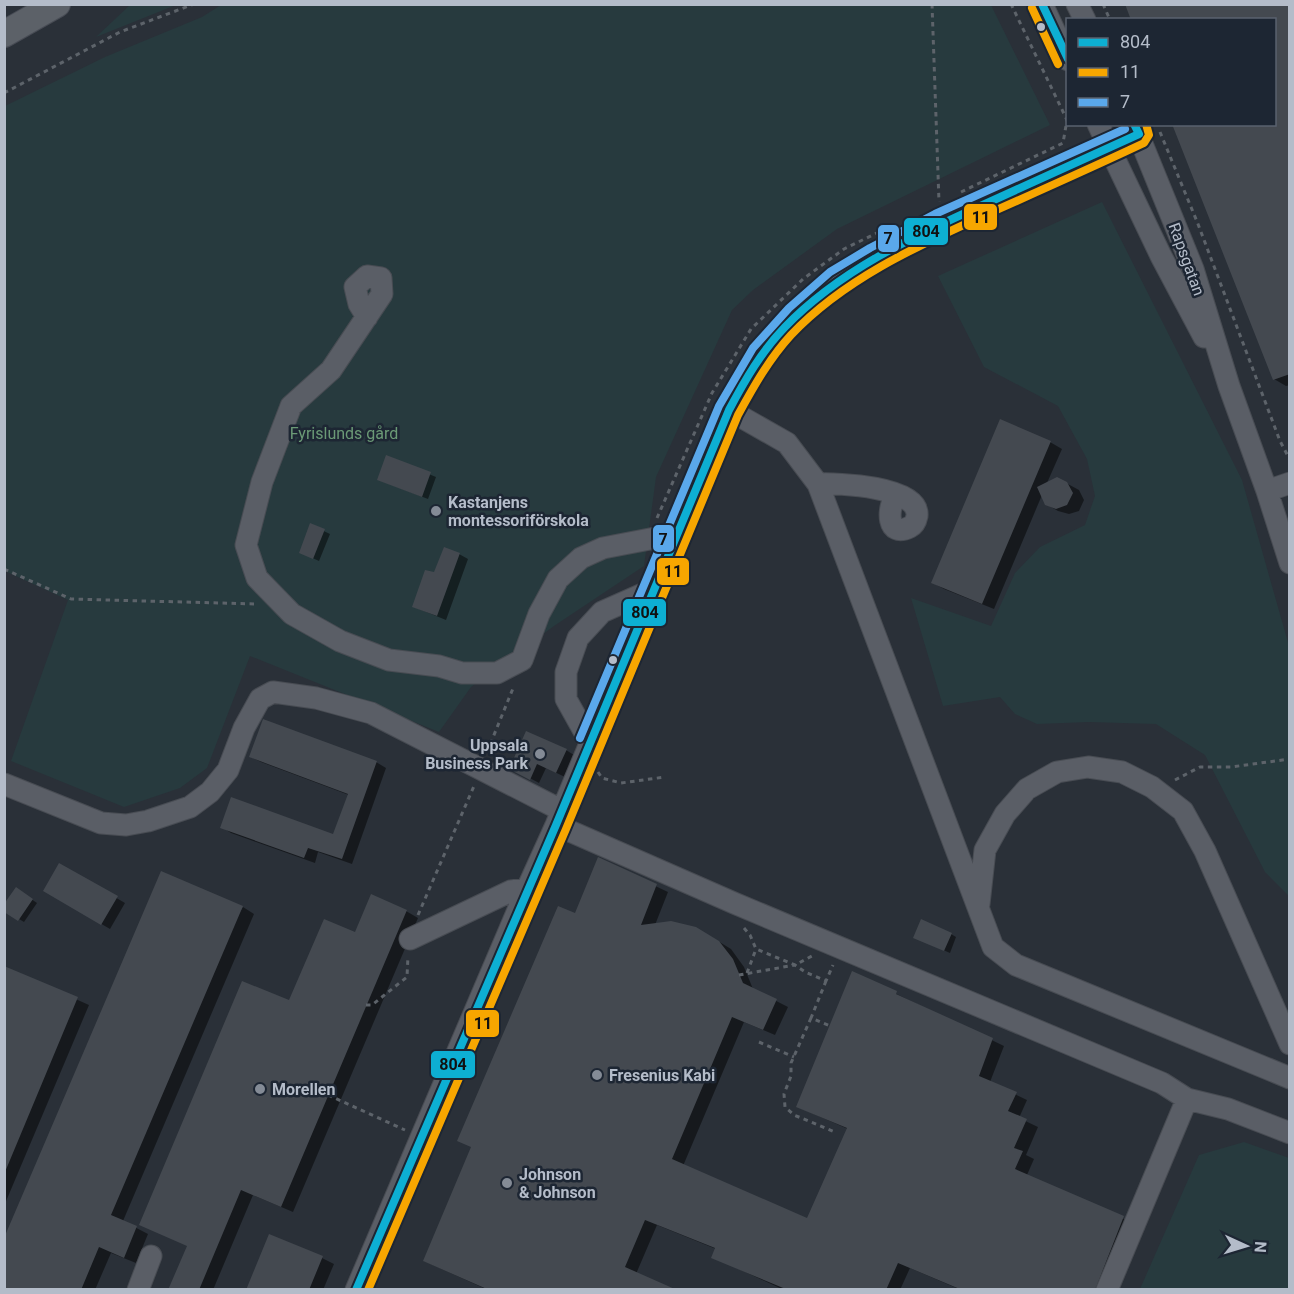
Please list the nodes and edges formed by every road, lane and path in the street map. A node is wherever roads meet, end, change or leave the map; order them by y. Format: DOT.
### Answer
graph roads {
  1 [pos="57,4"];
  2 [pos="194,4"];
  3 [pos="932,4"];
  4 [pos="1041,4"];
  5 [pos="1077,4"];
  6 [pos="1103,4"];
  7 [pos="1084,18"];
  8 [pos="1109,18"];
  9 [pos="4,34"];
  10 [pos="1066,56"];
  11 [pos="4,93"];
  12 [pos="1099,126"];
  13 [pos="1143,128"];
  14 [pos="1109,148"];
  15 [pos="939,202"];
  16 [pos="367,317"];
  17 [pos="1229,386"];
  18 [pos="729,410"];
  19 [pos="1290,460"];
  20 [pos="1290,483"];
  21 [pos="818,484"];
  22 [pos="1267,491"];
  23 [pos="896,495"];
  24 [pos="676,534"];
  25 [pos="1290,563"];
  26 [pos="4,569"];
  27 [pos="654,589"];
  28 [pos="283,605"];
  29 [pos="522,660"];
  30 [pos="590,742"];
  31 [pos="1290,759"];
  32 [pos="480,769"];
  33 [pos="598,770"];
  34 [pos="665,777"];
  35 [pos="4,784"];
  36 [pos="1160,793"];
  37 [pos="559,818"];
  38 [pos="527,889"];
  39 [pos="978,908"];
  40 [pos="738,921"];
  41 [pos="410,939"];
  42 [pos="837,946"];
  43 [pos="756,949"];
  44 [pos="795,965"];
  45 [pos="747,974"];
  46 [pos="740,975"];
  47 [pos="826,981"];
  48 [pos="366,1005"];
  49 [pos="811,1018"];
  50 [pos="830,1026"];
  51 [pos="759,1042"];
  52 [pos="1290,1044"];
  53 [pos="794,1057"];
  54 [pos="1290,1078"];
  55 [pos="328,1095"];
  56 [pos="1187,1100"];
  57 [pos="409,1132"];
  58 [pos="836,1132"];
  59 [pos="1290,1133"];
  60 [pos="151,1256"];
  61 [pos="138,1290"];
  62 [pos="356,1290"];
  63 [pos="1107,1290"];
  1 -- 9 [label="main road"];
  2 -- 11 [label="path"];
  3 -- 15 [label="path"];
  4 -- 10 [label="street"];
  5 -- 7 [label="street"];
  6 -- 8 [label="path"];
  12 -- 14 [label="street, Rapsgatan"];
  13 -- 14 [label="street"];
  13 -- 17 [label="street, Rapsgatan"];
  13 -- 19 [label="path"];
  14 -- 17 [label="street, Rapsgatan"];
  14 -- 18 [label="street"];
  16 -- 28 [label="street"];
  17 -- 22 [label="street, Rapsgatan"];
  18 -- 21 [label="street"];
  18 -- 24 [label="street"];
  20 -- 22 [label="street"];
  21 -- 23 [label="street"];
  21 -- 39 [label="street"];
  22 -- 25 [label="street, Rapsgatan"];
  24 -- 27 [label="street"];
  24 -- 29 [label="street"];
  26 -- 28 [label="path"];
  27 -- 30 [label="street"];
  27 -- 30 [label="street"];
  28 -- 29 [label="street"];
  29 -- 32 [label="path"];
  30 -- 37 [label="street"];
  31 -- 36 [label="path"];
  32 -- 35 [label="street"];
  32 -- 37 [label="street"];
  32 -- 41 [label="path"];
  33 -- 34 [label="path"];
  36 -- 39 [label="street"];
  36 -- 52 [label="street"];
  37 -- 38 [label="street"];
  37 -- 42 [label="street"];
  38 -- 41 [label="street"];
  38 -- 62 [label="street"];
  39 -- 54 [label="street"];
  40 -- 43 [label="path"];
  41 -- 48 [label="path"];
  42 -- 44 [label="path"];
  42 -- 47 [label="path"];
  42 -- 56 [label="street"];
  43 -- 44 [label="path"];
  43 -- 45 [label="path"];
  44 -- 45 [label="path"];
  44 -- 47 [label="path"];
  45 -- 46 [label="path"];
  47 -- 49 [label="path"];
  49 -- 50 [label="path"];
  49 -- 53 [label="path"];
  51 -- 53 [label="path"];
  53 -- 58 [label="path"];
  55 -- 57 [label="path"];
  56 -- 59 [label="street"];
  56 -- 63 [label="street"];
  60 -- 61 [label="street"];
}
